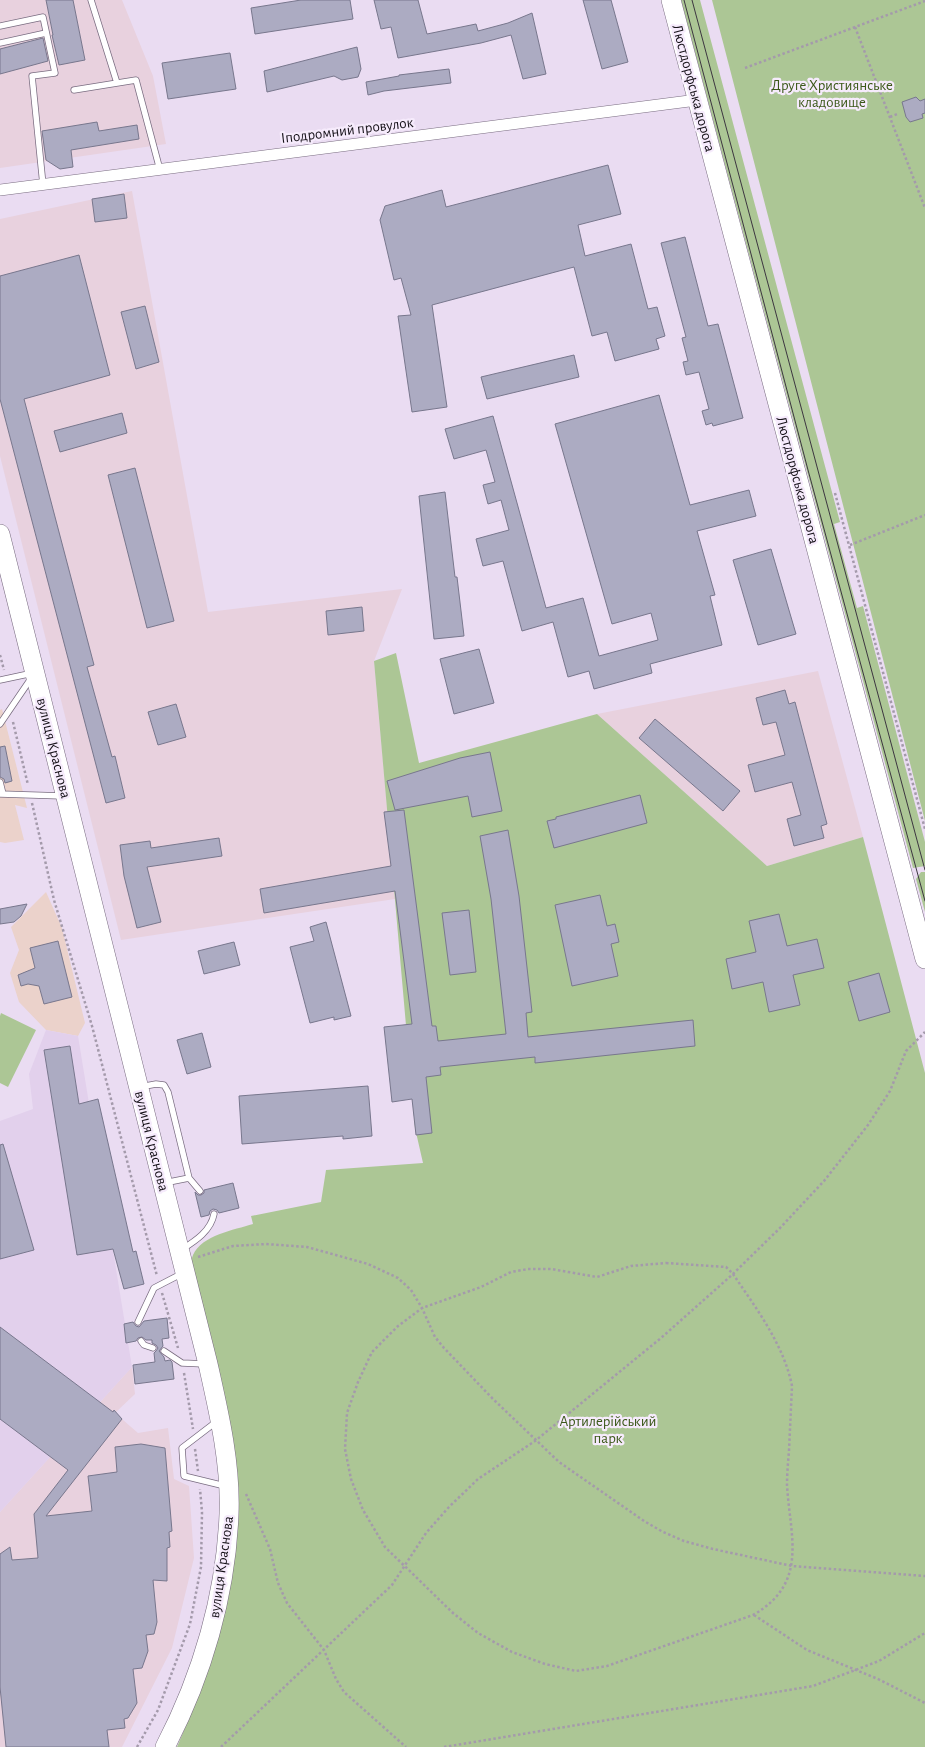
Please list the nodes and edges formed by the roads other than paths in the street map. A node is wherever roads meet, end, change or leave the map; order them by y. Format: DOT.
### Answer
graph roads {
  1 [pos="90,0"];
  2 [pos="671,0"];
  3 [pos="0,26"];
  4 [pos="46,33"];
  5 [pos="0,43"];
  6 [pos="117,83"];
  7 [pos="74,90"];
  8 [pos="697,100"];
  9 [pos="160,170"];
  10 [pos="43,185"];
  11 [pos="0,190"];
  12 [pos="0,534"];
  13 [pos="35,673"];
  14 [pos="0,680"];
  15 [pos="0,724"];
  16 [pos="0,782"];
  17 [pos="1,794"];
  18 [pos="66,796"];
  19 [pos="925,959"];
  20 [pos="138,1088"];
  21 [pos="189,1178"];
  22 [pos="162,1183"];
  23 [pos="200,1191"];
  24 [pos="214,1214"];
  25 [pos="180,1251"];
  26 [pos="185,1272"];
  27 [pos="138,1322"];
  28 [pos="141,1341"];
  29 [pos="153,1348"];
  30 [pos="164,1351"];
  31 [pos="208,1364"];
  32 [pos="220,1419"];
  33 [pos="228,1486"];
  34 [pos="165,1747"];
  1 -- 6 [label="lane"];
  2 -- 8 [label="main road, Люстдорфська дорога"];
  3 -- 4 [label="lane"];
  4 -- 5 [label="lane"];
  4 -- 10 [label="lane"];
  6 -- 7 [label="lane"];
  6 -- 9 [label="lane"];
  8 -- 9 [label="street, Іподромний провулок"];
  8 -- 19 [label="main road, Люстдорфська дорога"];
  9 -- 10 [label="street, Іподромний провулок"];
  10 -- 11 [label="street, Іподромний провулок"];
  12 -- 13 [label="main road, вулиця Краснова"];
  13 -- 14 [label="lane"];
  13 -- 15 [label="lane"];
  13 -- 18 [label="main road, вулиця Краснова"];
  16 -- 17 [label="lane"];
  17 -- 18 [label="lane"];
  18 -- 20 [label="main road, вулиця Краснова"];
  20 -- 21 [label="lane"];
  20 -- 22 [label="main road, вулиця Краснова"];
  21 -- 22 [label="lane"];
  21 -- 23 [label="lane"];
  22 -- 25 [label="main road, вулиця Краснова"];
  24 -- 25 [label="lane"];
  25 -- 26 [label="main road, вулиця Краснова"];
  26 -- 27 [label="lane"];
  26 -- 31 [label="main road, вулиця Краснова"];
  28 -- 29 [label="lane"];
  30 -- 31 [label="lane"];
  31 -- 32 [label="main road, вулиця Краснова"];
  32 -- 33 [label="main road, вулиця Краснова"];
  32 -- 33 [label="lane"];
  33 -- 34 [label="main road, вулиця Краснова"];
}
